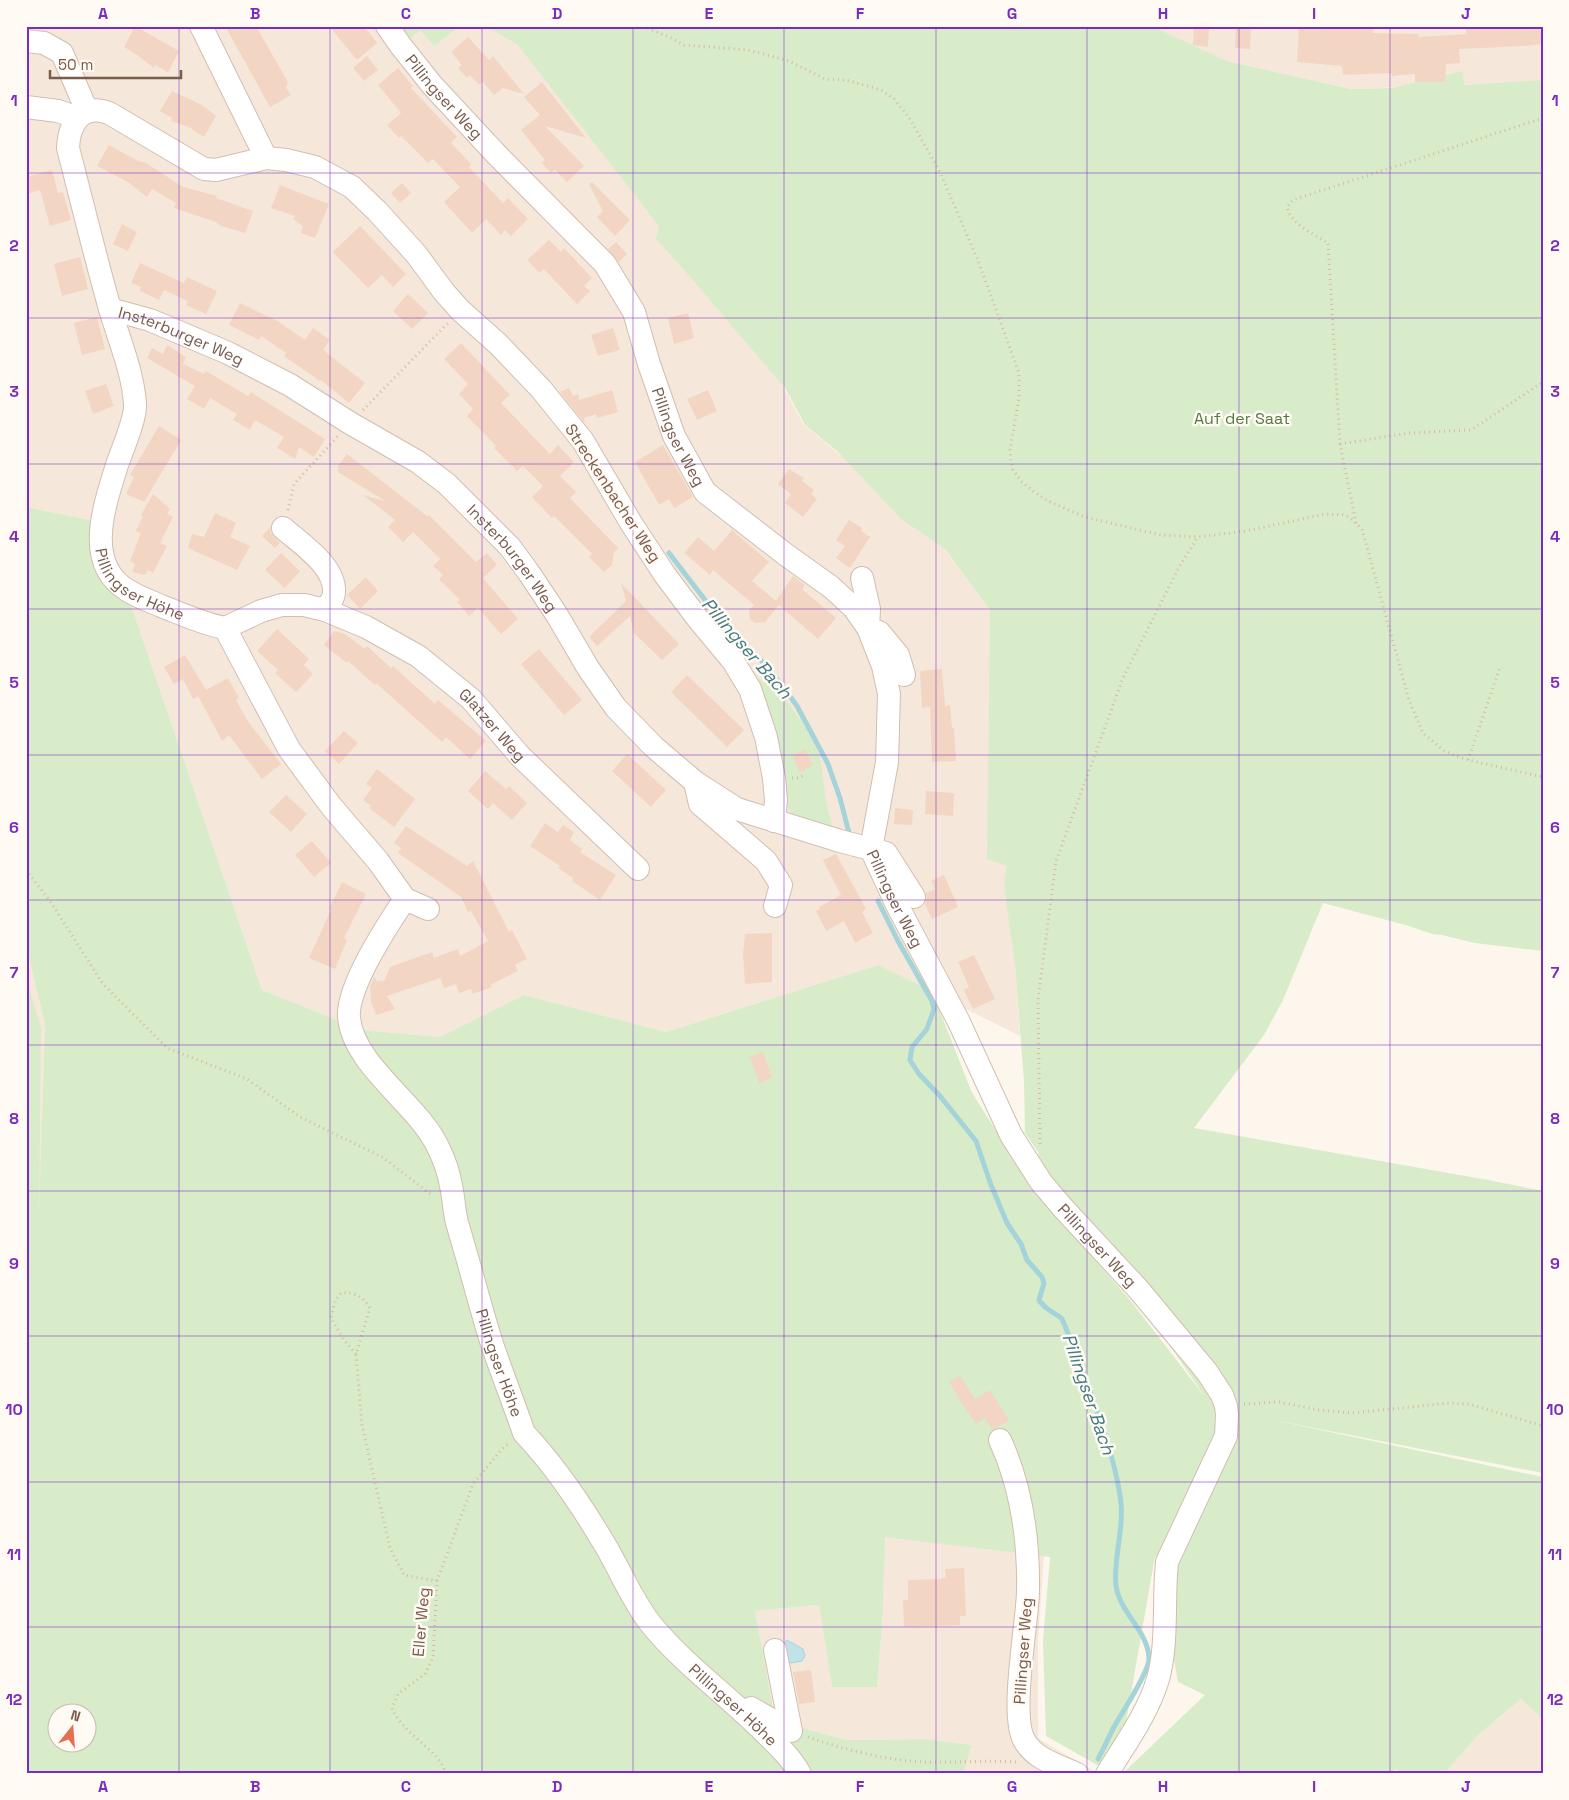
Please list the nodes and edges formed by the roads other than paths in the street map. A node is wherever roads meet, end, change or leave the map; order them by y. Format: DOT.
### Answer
graph roads {
  1 [pos="200,26"];
  2 [pos="388,26"];
  3 [pos="26,40"];
  4 [pos="26,107"];
  5 [pos="83,114"];
  6 [pos="266,158"];
  7 [pos="110,309"];
  8 [pos="285,522"];
  9 [pos="862,578"];
  10 [pos="325,610"];
  11 [pos="225,628"];
  12 [pos="868,628"];
  13 [pos="904,675"];
  14 [pos="695,782"];
  15 [pos="774,822"];
  16 [pos="871,849"];
  17 [pos="638,869"];
  18 [pos="914,897"];
  19 [pos="405,899"];
  20 [pos="775,906"];
  21 [pos="428,909"];
  22 [pos="1000,1440"];
  23 [pos="775,1650"];
  24 [pos="717,1689"];
  25 [pos="800,1774"];
  26 [pos="1078,1774"];
  27 [pos="1107,1774"];
  1 -- 6 [label="street"];
  2 -- 12 [label="street, Pillingser Weg"];
  3 -- 5 [label="street"];
  4 -- 5 [label="street"];
  5 -- 6 [label="street"];
  5 -- 7 [label="street, Pillingser Höhe"];
  6 -- 15 [label="street, Streckenbacher Weg"];
  7 -- 11 [label="street, Pillingser Höhe"];
  7 -- 14 [label="street, Insterburger Weg"];
  8 -- 10 [label="street"];
  9 -- 12 [label="street"];
  10 -- 11 [label="street, Glatzer Weg"];
  10 -- 17 [label="street, Glatzer Weg"];
  11 -- 19 [label="street"];
  12 -- 13 [label="street"];
  12 -- 16 [label="street, Pillingser Weg"];
  14 -- 15 [label="street, Insterburger Weg"];
  14 -- 20 [label="street"];
  15 -- 16 [label="street, Insterburger Weg"];
  16 -- 18 [label="street, Insterburger Weg"];
  16 -- 27 [label="street, Pillingser Weg"];
  19 -- 21 [label="street"];
  19 -- 24 [label="street, Pillingser Höhe"];
  22 -- 26 [label="street, Pillingser Weg"];
  23 -- 24 [label="street"];
  24 -- 25 [label="street, Pillingser Höhe"];
}
